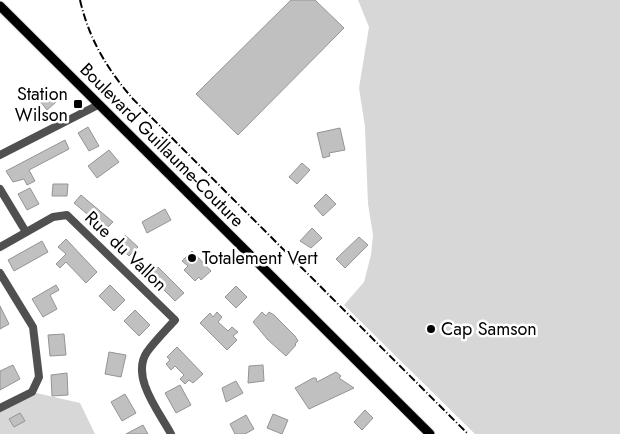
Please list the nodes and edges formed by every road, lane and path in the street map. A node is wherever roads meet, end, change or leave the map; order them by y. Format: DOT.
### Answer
graph roads {
  1 [pos="0,6"];
  2 [pos="98,105"];
  3 [pos="0,155"];
  4 [pos="0,188"];
  5 [pos="26,232"];
  6 [pos="0,247"];
  7 [pos="0,273"];
  8 [pos="0,408"];
  9 [pos="172,434"];
  10 [pos="430,434"];
  1 -- 2 [label="main road, Boulevard Guillaume-Couture"];
  2 -- 3 [label="street"];
  2 -- 10 [label="main road, Boulevard Guillaume-Couture"];
  4 -- 5 [label="street"];
  5 -- 6 [label="street, Rue du Vallon"];
  5 -- 9 [label="street, Rue du Vallon"];
  7 -- 8 [label="street"];
}
